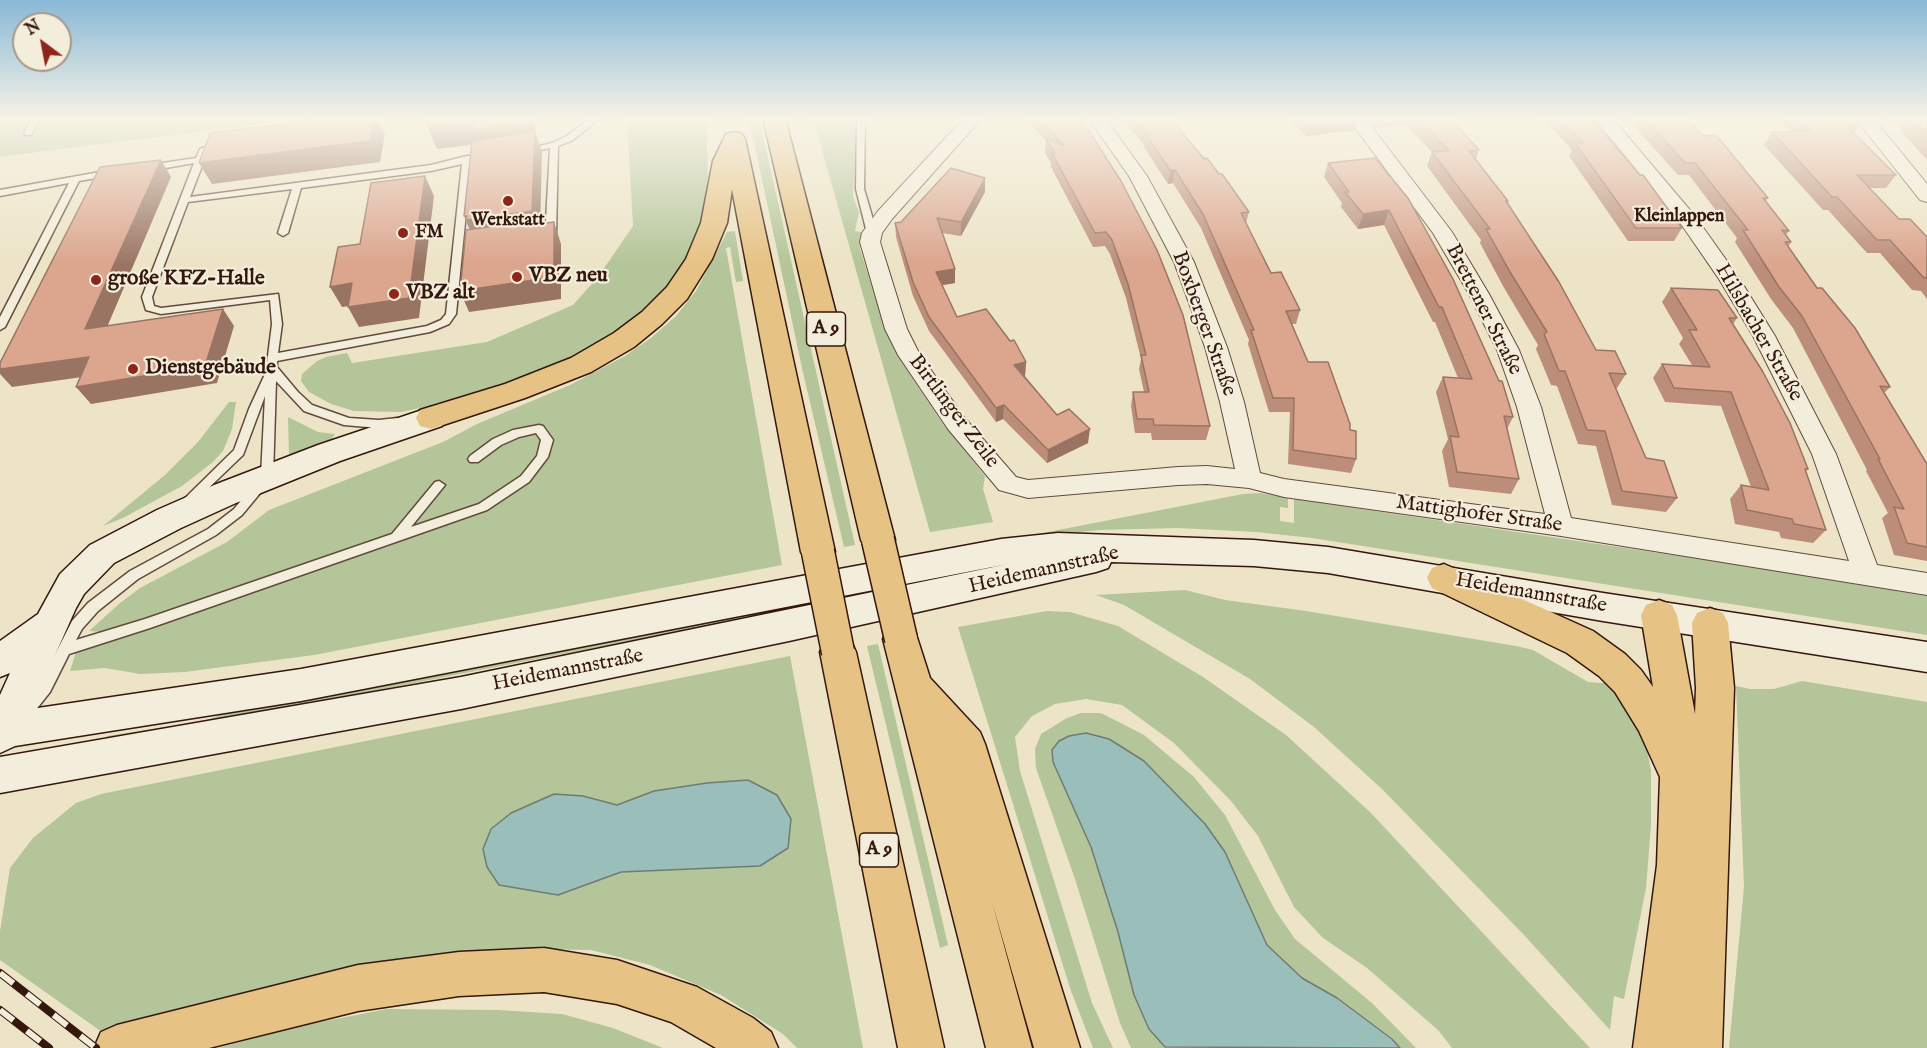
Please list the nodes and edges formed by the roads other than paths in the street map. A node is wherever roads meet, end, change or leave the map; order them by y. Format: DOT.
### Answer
graph roads {
  1 [pos="151,167"];
  2 [pos="196,167"];
  3 [pos="435,167"];
  4 [pos="466,167"];
  5 [pos="553,167"];
  6 [pos="724,167"];
  7 [pos="740,167"];
  8 [pos="786,167"];
  9 [pos="860,167"];
  10 [pos="928,167"];
  11 [pos="1131,167"];
  12 [pos="1393,167"];
  13 [pos="1643,167"];
  14 [pos="1903,167"];
  15 [pos="143,168"];
  16 [pos="121,172"];
  17 [pos="76,178"];
  18 [pos="297,185"];
  19 [pos="0,193"];
  20 [pos="1927,196"];
  21 [pos="184,200"];
  22 [pos="283,233"];
  23 [pos="872,233"];
  24 [pos="539,238"];
  25 [pos="470,247"];
  26 [pos="458,249"];
  27 [pos="0,327"];
  28 [pos="272,363"];
  29 [pos="430,418"];
  30 [pos="474,459"];
  31 [pos="267,477"];
  32 [pos="1249,479"];
  33 [pos="439,485"];
  34 [pos="1029,489"];
  35 [pos="168,519"];
  36 [pos="1561,526"];
  37 [pos="398,535"];
  38 [pos="1133,550"];
  39 [pos="1867,575"];
  40 [pos="1444,579"];
  41 [pos="1927,584"];
  42 [pos="1659,615"];
  43 [pos="1710,623"];
  44 [pos="57,636"];
  45 [pos="1927,657"];
  46 [pos="0,661"];
  47 [pos="913,684"];
  48 [pos="1,733"];
  49 [pos="0,776"];
  50 [pos="1680,777"];
  51 [pos="1657,1034"];
  52 [pos="117,1048"];
  53 [pos="755,1048"];
  54 [pos="921,1048"];
  55 [pos="1009,1048"];
  56 [pos="1057,1048"];
  57 [pos="1699,1048"];
  1 -- 15 [label="lane"];
  2 -- 21 [label="lane"];
  3 -- 18 [label="lane"];
  4 -- 26 [label="lane"];
  5 -- 24 [label="lane"];
  6 -- 29 [label="highway"];
  7 -- 54 [label="highway, A 9, bridge"];
  8 -- 47 [label="highway, A 9, bridge"];
  9 -- 23 [label="lane"];
  10 -- 23 [label="street"];
  11 -- 32 [label="street, Boxberger Straße"];
  12 -- 36 [label="street, Brettener Straße"];
  13 -- 39 [label="street, Hilsbacher Straße"];
  14 -- 20 [label="street"];
  16 -- 17 [label="lane"];
  17 -- 19 [label="lane"];
  17 -- 27 [label="lane"];
  18 -- 21 [label="lane"];
  18 -- 22 [label="lane"];
  21 -- 28 [label="lane"];
  23 -- 34 [label="street, Birtlinger Zeile"];
  25 -- 26 [label="lane"];
  26 -- 28 [label="lane"];
  28 -- 29 [label="lane"];
  28 -- 31 [label="lane"];
  28 -- 35 [label="lane"];
  29 -- 31 [label="main road, Heidemannstraße"];
  30 -- 37 [label="lane"];
  31 -- 35 [label="main road, Heidemannstraße"];
  31 -- 44 [label="lane, Heidemannstraße"];
  32 -- 34 [label="street, Mattighofer Straße"];
  32 -- 36 [label="street, Mattighofer Straße"];
  33 -- 37 [label="lane"];
  35 -- 44 [label="main road, Heidemannstraße"];
  36 -- 39 [label="street, Mattighofer Straße"];
  37 -- 44 [label="lane"];
  38 -- 40 [label="main road, Heidemannstraße"];
  38 -- 48 [label="main road, Heidemannstraße"];
  38 -- 49 [label="main road, Heidemannstraße"];
  39 -- 41 [label="street, Mattighofer Straße"];
  40 -- 42 [label="main road, Heidemannstraße"];
  40 -- 50 [label="highway"];
  42 -- 43 [label="main road, Heidemannstraße"];
  42 -- 50 [label="highway"];
  43 -- 45 [label="main road, Heidemannstraße"];
  43 -- 57 [label="highway"];
  44 -- 46 [label="main road"];
  44 -- 48 [label="main road, Heidemannstraße"];
  47 -- 55 [label="highway, A 9"];
  47 -- 56 [label="highway"];
  50 -- 51 [label="highway"];
  52 -- 53 [label="highway"];
}
